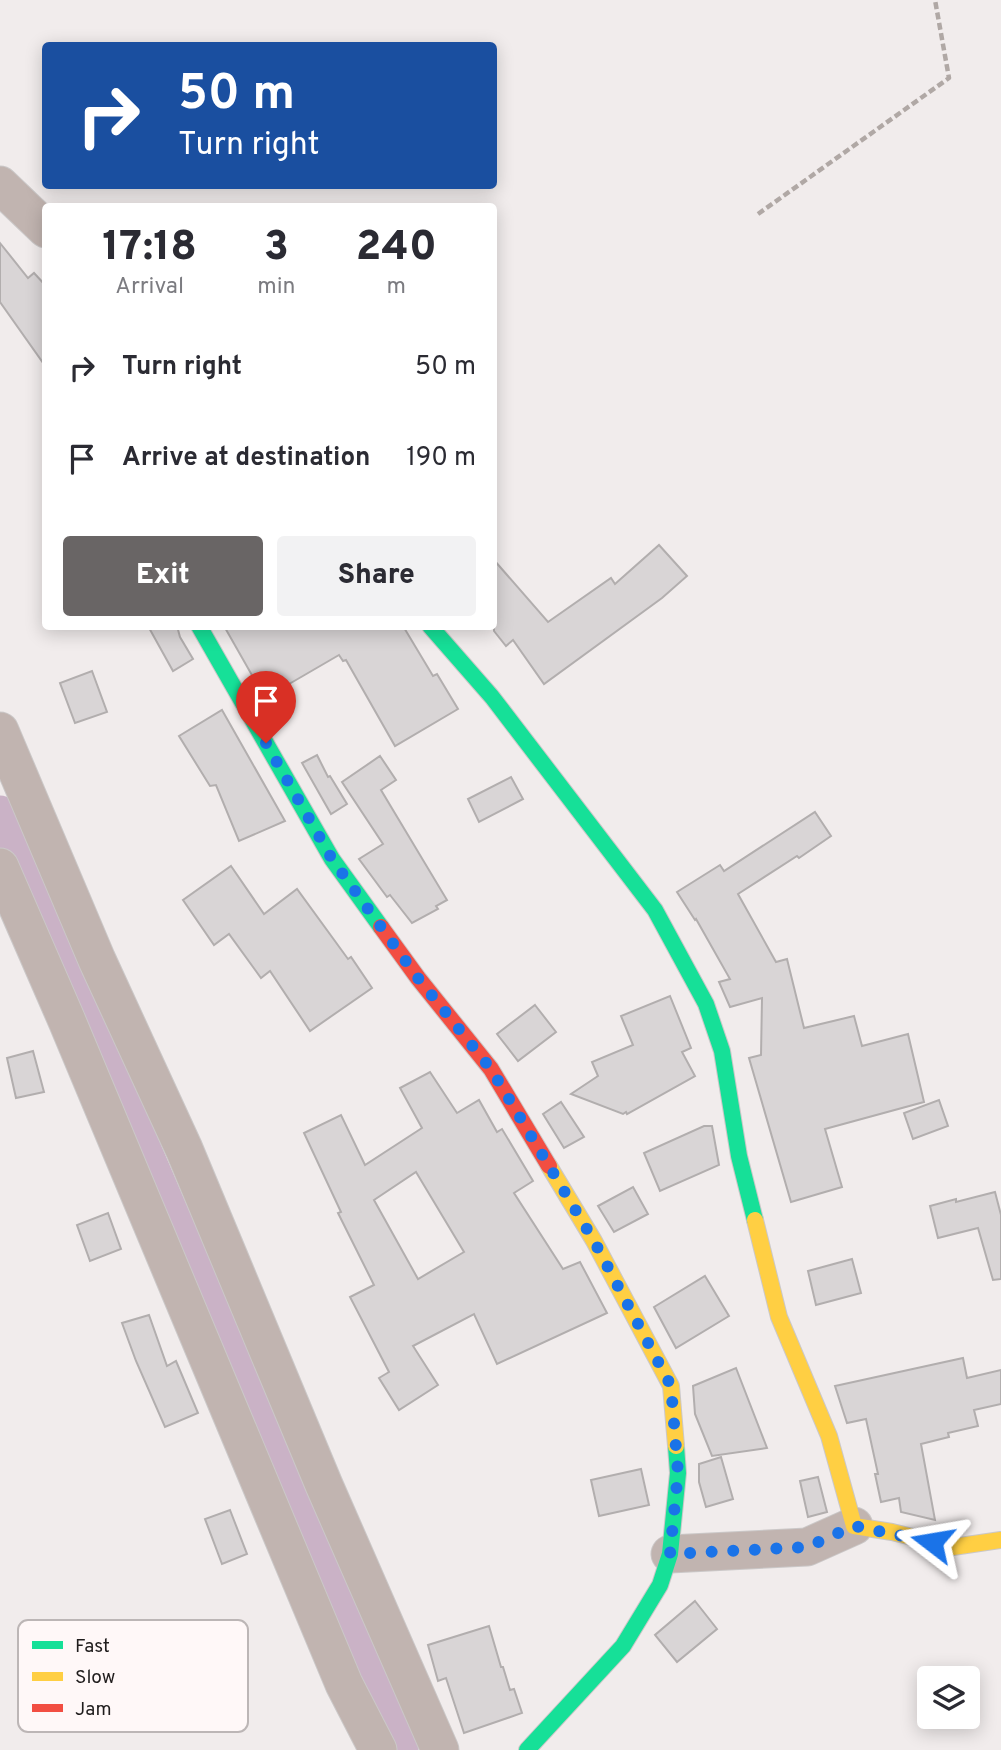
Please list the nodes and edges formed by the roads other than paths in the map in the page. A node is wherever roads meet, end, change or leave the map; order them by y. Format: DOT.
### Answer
graph roads {
  1 [pos="0,185"];
  2 [pos="42,225"];
  3 [pos="201,630"];
  4 [pos="433,630"];
  5 [pos="0,731"];
  6 [pos="0,867"];
  7 [pos="854,1526"];
  8 [pos="1001,1540"];
  9 [pos="670,1554"];
  10 [pos="378,1750"];
  11 [pos="440,1750"];
  12 [pos="527,1750"];
  1 -- 2 [label="street"];
  3 -- 9 [label="street"];
  4 -- 7 [label="street"];
  5 -- 11 [label="street"];
  6 -- 10 [label="street"];
  7 -- 8 [label="street"];
  7 -- 9 [label="street"];
  9 -- 12 [label="street"];
}
